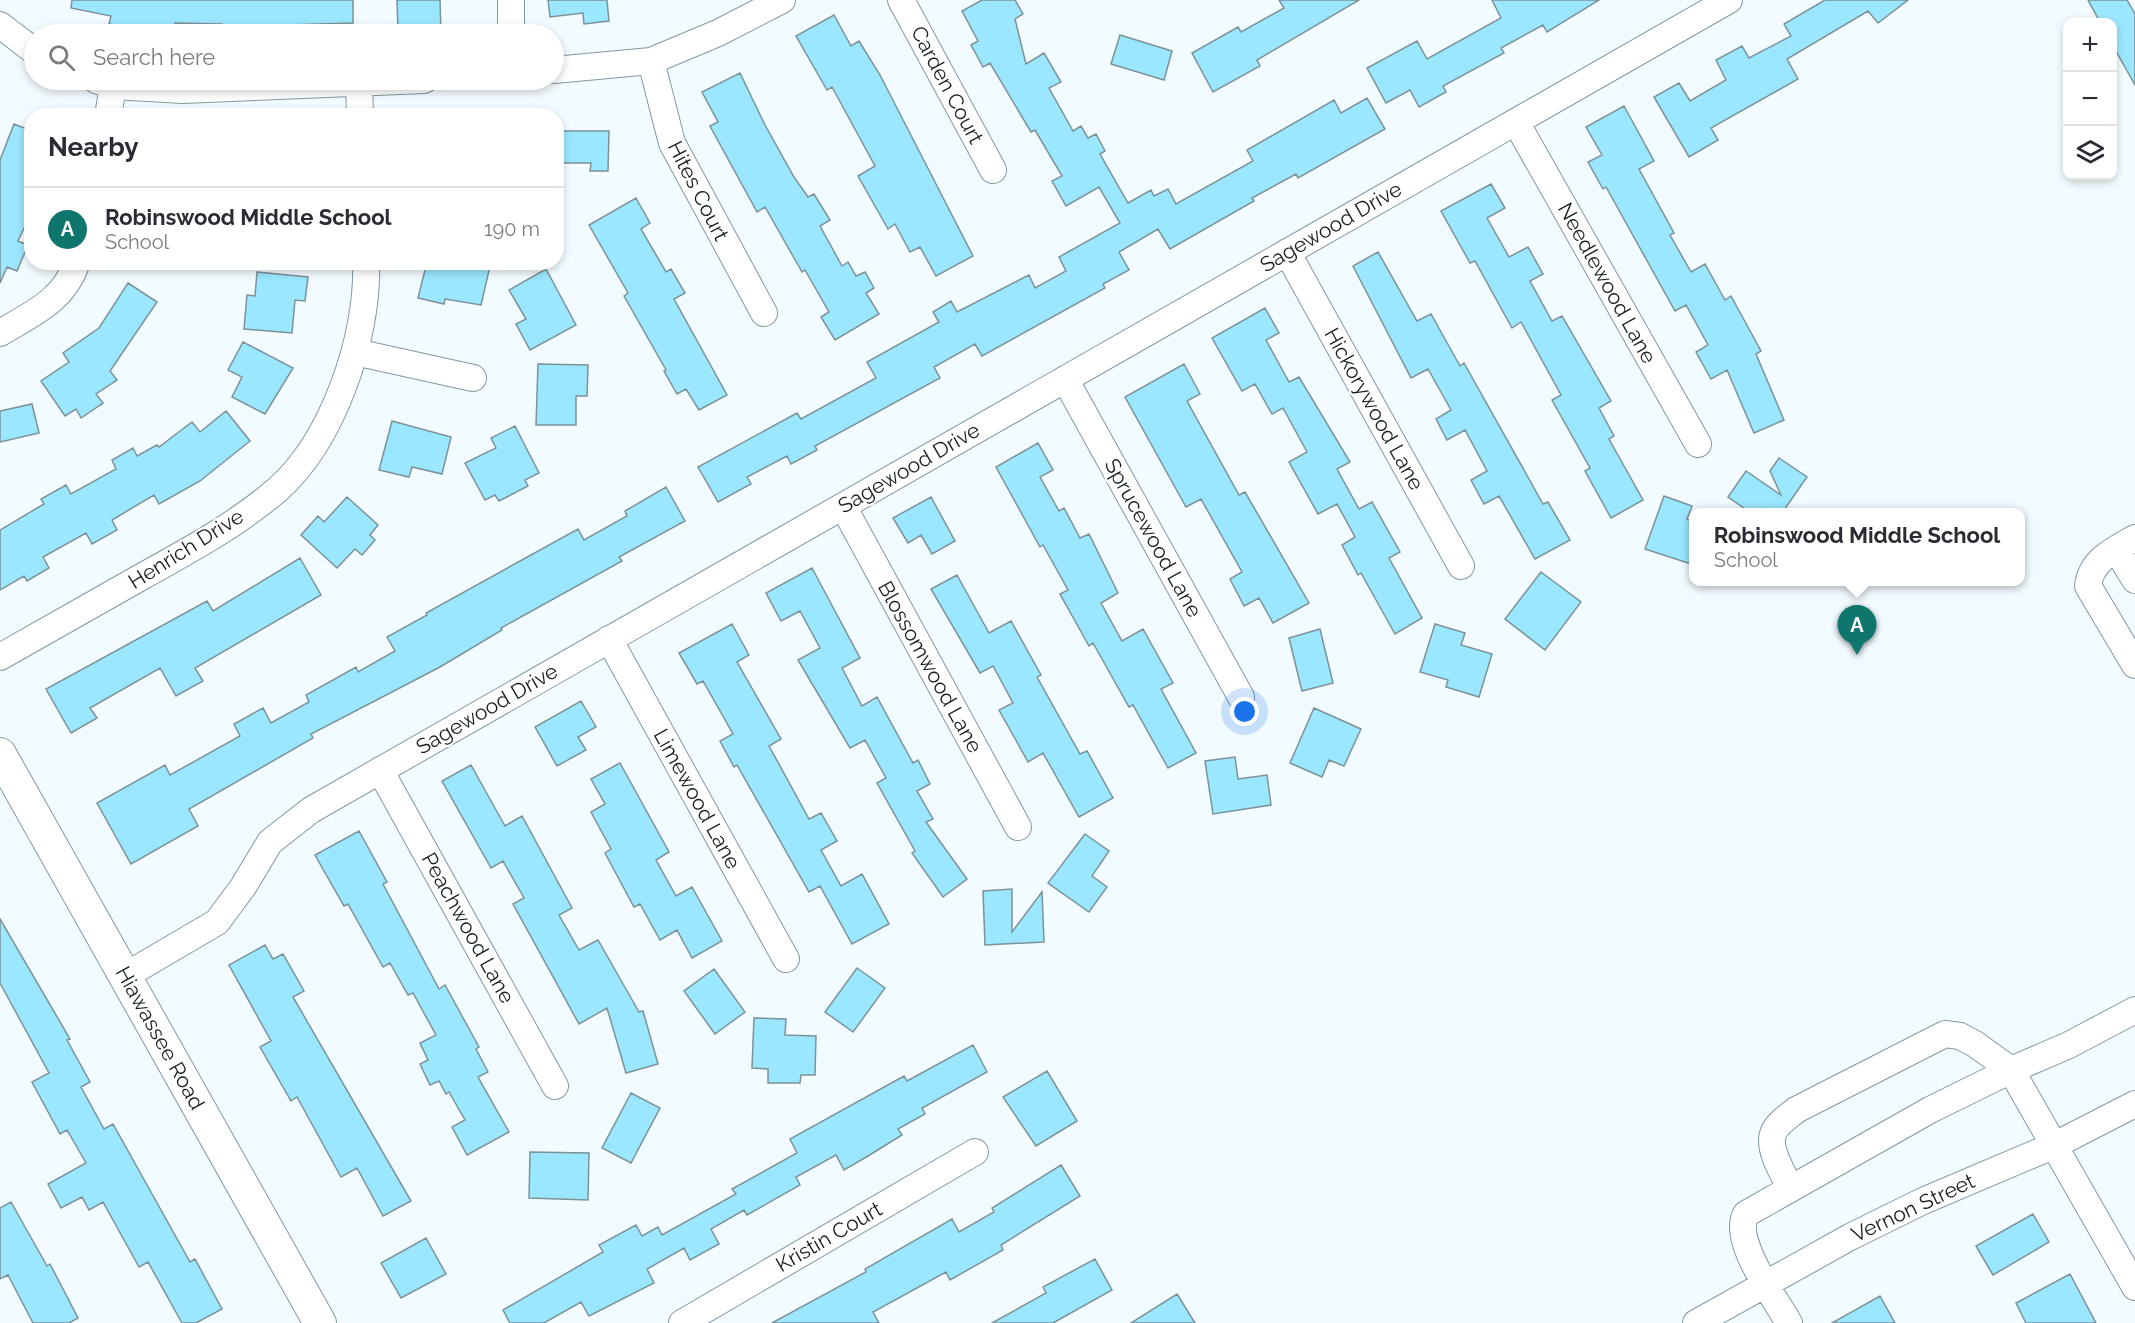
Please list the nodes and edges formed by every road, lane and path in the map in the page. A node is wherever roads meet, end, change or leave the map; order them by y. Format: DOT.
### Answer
graph roads {
  1 [pos="511,0"];
  2 [pos="782,0"];
  3 [pos="901,0"];
  4 [pos="1729,0"];
  5 [pos="511,24"];
  6 [pos="0,26"];
  7 [pos="24,44"];
  8 [pos="651,61"];
  9 [pos="564,69"];
  10 [pos="106,90"];
  11 [pos="359,90"];
  12 [pos="107,108"];
  13 [pos="360,108"];
  14 [pos="1516,122"];
  15 [pos="993,170"];
  16 [pos="1287,252"];
  17 [pos="74,270"];
  18 [pos="366,270"];
  19 [pos="764,313"];
  20 [pos="0,333"];
  21 [pos="355,352"];
  22 [pos="473,378"];
  23 [pos="1065,380"];
  24 [pos="1698,444"];
  25 [pos="843,506"];
  26 [pos="2119,547"];
  27 [pos="1461,566"];
  28 [pos="2135,580"];
  29 [pos="609,639"];
  30 [pos="0,657"];
  31 [pos="2135,665"];
  32 [pos="1241,697"];
  33 [pos="0,754"];
  34 [pos="380,770"];
  35 [pos="1018,827"];
  36 [pos="786,959"];
  37 [pos="125,976"];
  38 [pos="2135,1010"];
  39 [pos="2011,1070"];
  40 [pos="555,1086"];
  41 [pos="2135,1104"];
  42 [pos="2055,1145"];
  43 [pos="975,1152"];
  44 [pos="1790,1187"];
  45 [pos="1766,1282"];
  46 [pos="2135,1287"];
  47 [pos="320,1323"];
  48 [pos="682,1323"];
  49 [pos="1696,1323"];
  50 [pos="1789,1323"];
  1 -- 5 [label="street"];
  2 -- 8 [label="street"];
  3 -- 15 [label="street, Carden Court"];
  4 -- 14 [label="street, Sagewood Drive"];
  6 -- 7 [label="street"];
  8 -- 9 [label="street"];
  8 -- 19 [label="street, Hites Court"];
  10 -- 12 [label="street"];
  11 -- 13 [label="street"];
  14 -- 16 [label="street, Sagewood Drive"];
  14 -- 24 [label="street, Needlewood Lane"];
  16 -- 23 [label="street, Sagewood Drive"];
  16 -- 27 [label="street, Hickorywood Lane"];
  17 -- 20 [label="street"];
  18 -- 21 [label="street, Henrich Drive"];
  21 -- 22 [label="street"];
  21 -- 30 [label="street, Henrich Drive"];
  23 -- 25 [label="street, Sagewood Drive"];
  23 -- 32 [label="street, Sprucewood Lane"];
  25 -- 29 [label="street, Sagewood Drive"];
  25 -- 35 [label="street, Blossomwood Lane"];
  26 -- 28 [label="street"];
  26 -- 31 [label="street"];
  29 -- 34 [label="street, Sagewood Drive"];
  29 -- 36 [label="street, Limewood Lane"];
  33 -- 37 [label="main road, Hiawassee Road"];
  34 -- 37 [label="street, Sagewood Drive"];
  34 -- 40 [label="street, Peachwood Lane"];
  37 -- 47 [label="main road, Hiawassee Road"];
  38 -- 39 [label="street"];
  39 -- 42 [label="street"];
  39 -- 44 [label="street"];
  39 -- 44 [label="street"];
  41 -- 42 [label="street, Vernon Street"];
  42 -- 45 [label="street, Vernon Street"];
  42 -- 46 [label="street"];
  43 -- 48 [label="street, Kristin Court"];
  44 -- 45 [label="street"];
  45 -- 49 [label="street, Vernon Street"];
  45 -- 50 [label="street"];
}
